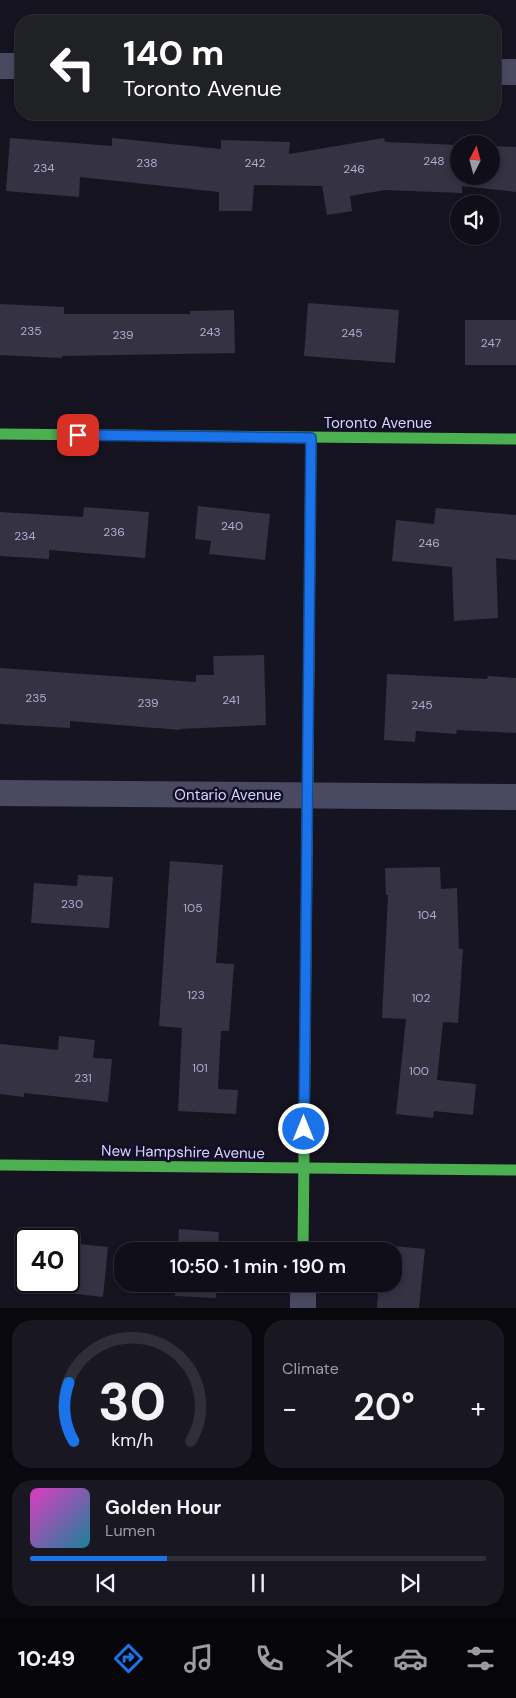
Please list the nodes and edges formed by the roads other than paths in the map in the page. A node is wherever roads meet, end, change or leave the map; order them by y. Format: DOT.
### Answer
graph roads {
  1 [pos="0,66"];
  2 [pos="15,66"];
  3 [pos="501,72"];
  4 [pos="516,72"];
  5 [pos="0,434"];
  6 [pos="311,438"];
  7 [pos="516,439"];
  8 [pos="0,793"];
  9 [pos="307,796"];
  10 [pos="516,797"];
  11 [pos="0,1165"];
  12 [pos="304,1168"];
  13 [pos="516,1170"];
  14 [pos="303,1242"];
  15 [pos="303,1292"];
  16 [pos="303,1308"];
  1 -- 2 [label="street"];
  3 -- 4 [label="street"];
  5 -- 6 [label="street, Toronto Avenue"];
  6 -- 7 [label="street, Toronto Avenue"];
  6 -- 9 [label="street"];
  8 -- 9 [label="street, Ontario Avenue"];
  9 -- 10 [label="street, Ontario Avenue"];
  9 -- 12 [label="street"];
  11 -- 12 [label="street, New Hampshire Avenue"];
  12 -- 13 [label="street, New Hampshire Avenue"];
  12 -- 14 [label="street"];
  15 -- 16 [label="street"];
}
